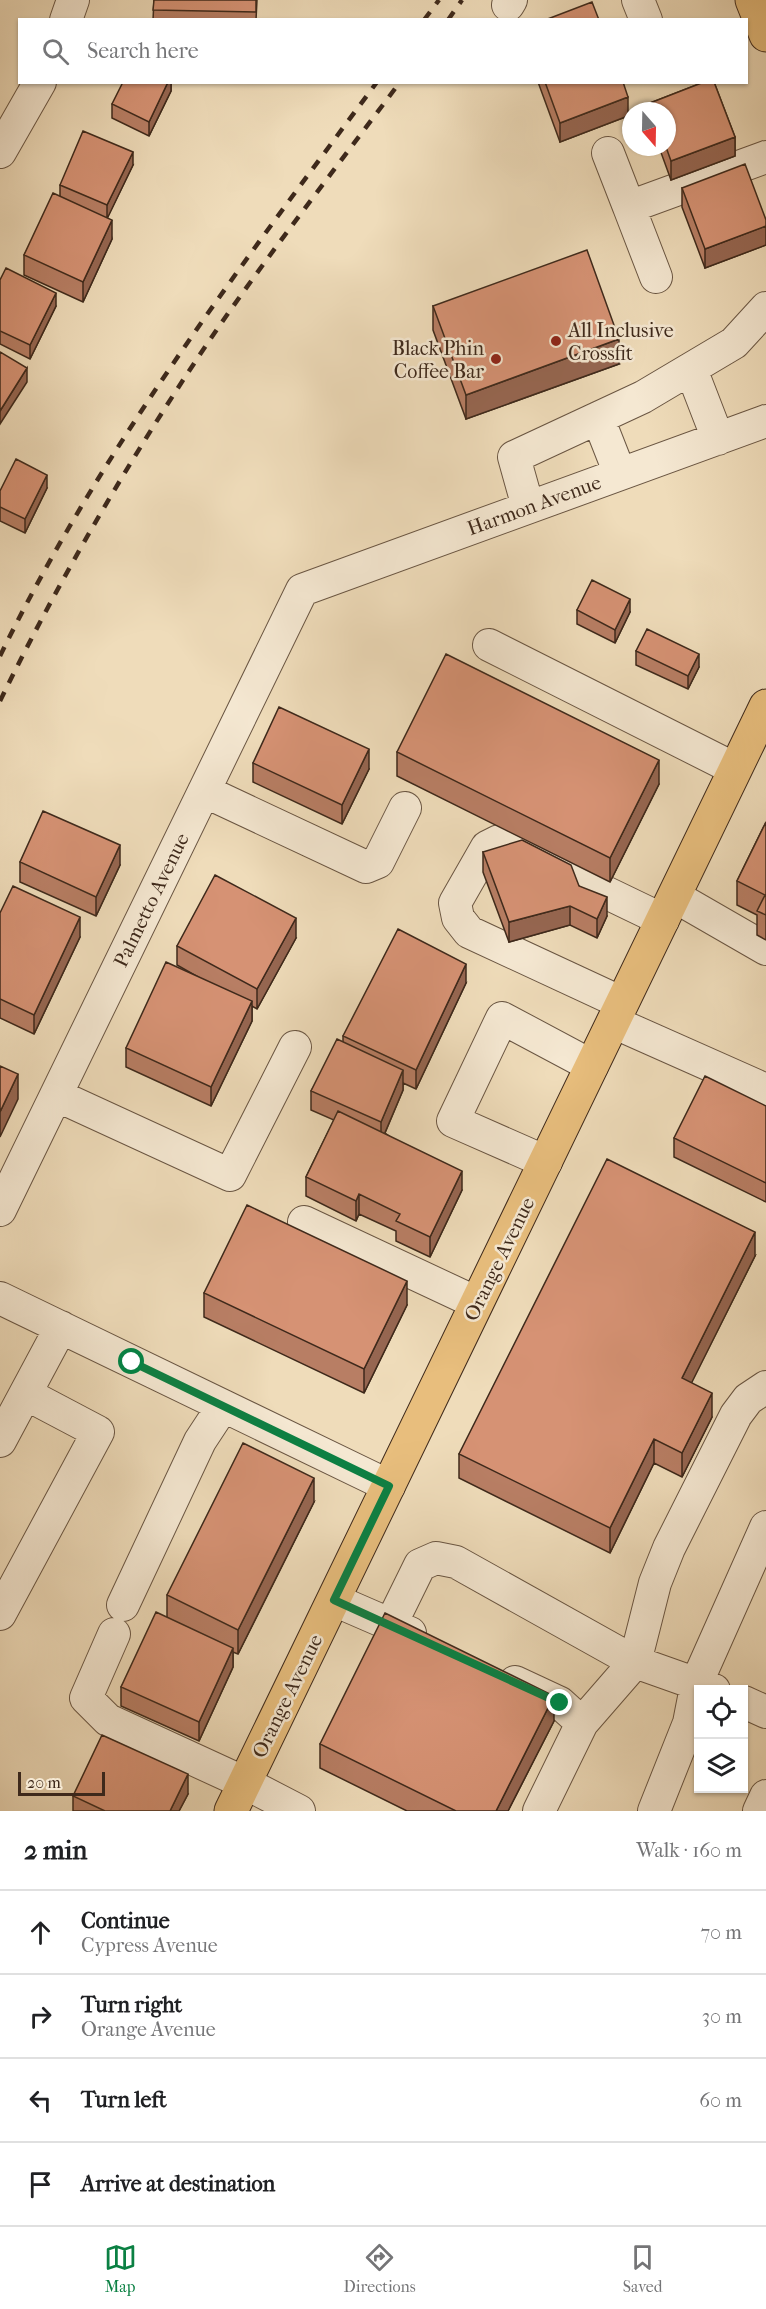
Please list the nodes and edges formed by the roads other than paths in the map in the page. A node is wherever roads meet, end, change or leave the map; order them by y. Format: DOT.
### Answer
graph roads {
  1 [pos="73,0"];
  2 [pos="638,0"];
  3 [pos="67,18"];
  4 [pos="645,18"];
  5 [pos="39,84"];
  6 [pos="0,152"];
  7 [pos="608,153"];
  8 [pos="766,157"];
  9 [pos="629,207"];
  10 [pos="656,277"];
  11 [pos="766,308"];
  12 [pos="691,369"];
  13 [pos="598,418"];
  14 [pos="766,421"];
  15 [pos="718,439"];
  16 [pos="620,474"];
  17 [pos="528,507"];
  18 [pos="302,590"];
  19 [pos="489,645"];
  20 [pos="762,728"];
  21 [pos="735,769"];
  22 [pos="204,791"];
  23 [pos="405,808"];
  24 [pos="668,908"];
  25 [pos="766,949"];
  26 [pos="618,1013"];
  27 [pos="295,1047"];
  28 [pos="592,1066"];
  29 [pos="766,1090"];
  30 [pos="56,1095"];
  31 [pos="546,1162"];
  32 [pos="0,1210"];
  33 [pos="304,1222"];
  34 [pos="0,1298"];
  35 [pos="477,1303"];
  36 [pos="61,1327"];
  37 [pos="766,1387"];
  38 [pos="26,1394"];
  39 [pos="223,1406"];
  40 [pos="0,1441"];
  41 [pos="389,1486"];
  42 [pos="766,1527"];
  43 [pos="334,1600"];
  44 [pos="0,1614"];
  45 [pos="391,1624"];
  46 [pos="434,1644"];
  47 [pos="635,1662"];
  48 [pos="486,1669"];
  49 [pos="703,1685"];
  50 [pos="706,1685"];
  51 [pos="748,1704"];
  52 [pos="694,1712"];
  53 [pos="766,1712"];
  54 [pos="582,1723"];
  55 [pos="766,1796"];
  56 [pos="238,1797"];
  57 [pos="299,1811"];
  58 [pos="539,1811"];
  59 [pos="654,1811"];
  60 [pos="759,1811"];
  1 -- 3 [label="street"];
  2 -- 4 [label="street"];
  5 -- 6 [label="street"];
  7 -- 9 [label="street"];
  8 -- 9 [label="street"];
  9 -- 10 [label="street"];
  11 -- 12 [label="street"];
  12 -- 13 [label="street"];
  12 -- 15 [label="street"];
  13 -- 16 [label="street"];
  13 -- 17 [label="street"];
  14 -- 15 [label="street, Harmon Avenue"];
  15 -- 16 [label="street, Harmon Avenue"];
  16 -- 17 [label="street, Harmon Avenue"];
  17 -- 18 [label="street, Harmon Avenue"];
  18 -- 22 [label="street, Palmetto Avenue"];
  19 -- 21 [label="street"];
  20 -- 21 [label="main road, Orange Avenue"];
  21 -- 24 [label="main road, Orange Avenue"];
  22 -- 23 [label="street"];
  22 -- 30 [label="street, Palmetto Avenue"];
  24 -- 25 [label="street"];
  24 -- 26 [label="main road, Orange Avenue"];
  24 -- 26 [label="street"];
  26 -- 28 [label="main road, Orange Avenue"];
  26 -- 29 [label="street"];
  27 -- 30 [label="street"];
  28 -- 31 [label="main road, Orange Avenue"];
  28 -- 31 [label="street"];
  30 -- 32 [label="street, Palmetto Avenue"];
  31 -- 35 [label="main road, Orange Avenue"];
  33 -- 35 [label="street"];
  34 -- 36 [label="street"];
  35 -- 41 [label="main road, Orange Avenue"];
  36 -- 38 [label="street"];
  36 -- 39 [label="street"];
  37 -- 47 [label="street"];
  38 -- 40 [label="street"];
  38 -- 44 [label="street"];
  39 -- 41 [label="street"];
  39 -- 56 [label="street"];
  41 -- 43 [label="main road, Orange Avenue"];
  42 -- 50 [label="street"];
  43 -- 45 [label="street"];
  43 -- 56 [label="main road, Orange Avenue"];
  45 -- 46 [label="street"];
  45 -- 47 [label="street"];
  47 -- 49 [label="street"];
  47 -- 54 [label="street"];
  48 -- 54 [label="street"];
  51 -- 53 [label="street"];
  52 -- 59 [label="street"];
  54 -- 58 [label="street"];
  55 -- 60 [label="street"];
  56 -- 57 [label="street"];
}
